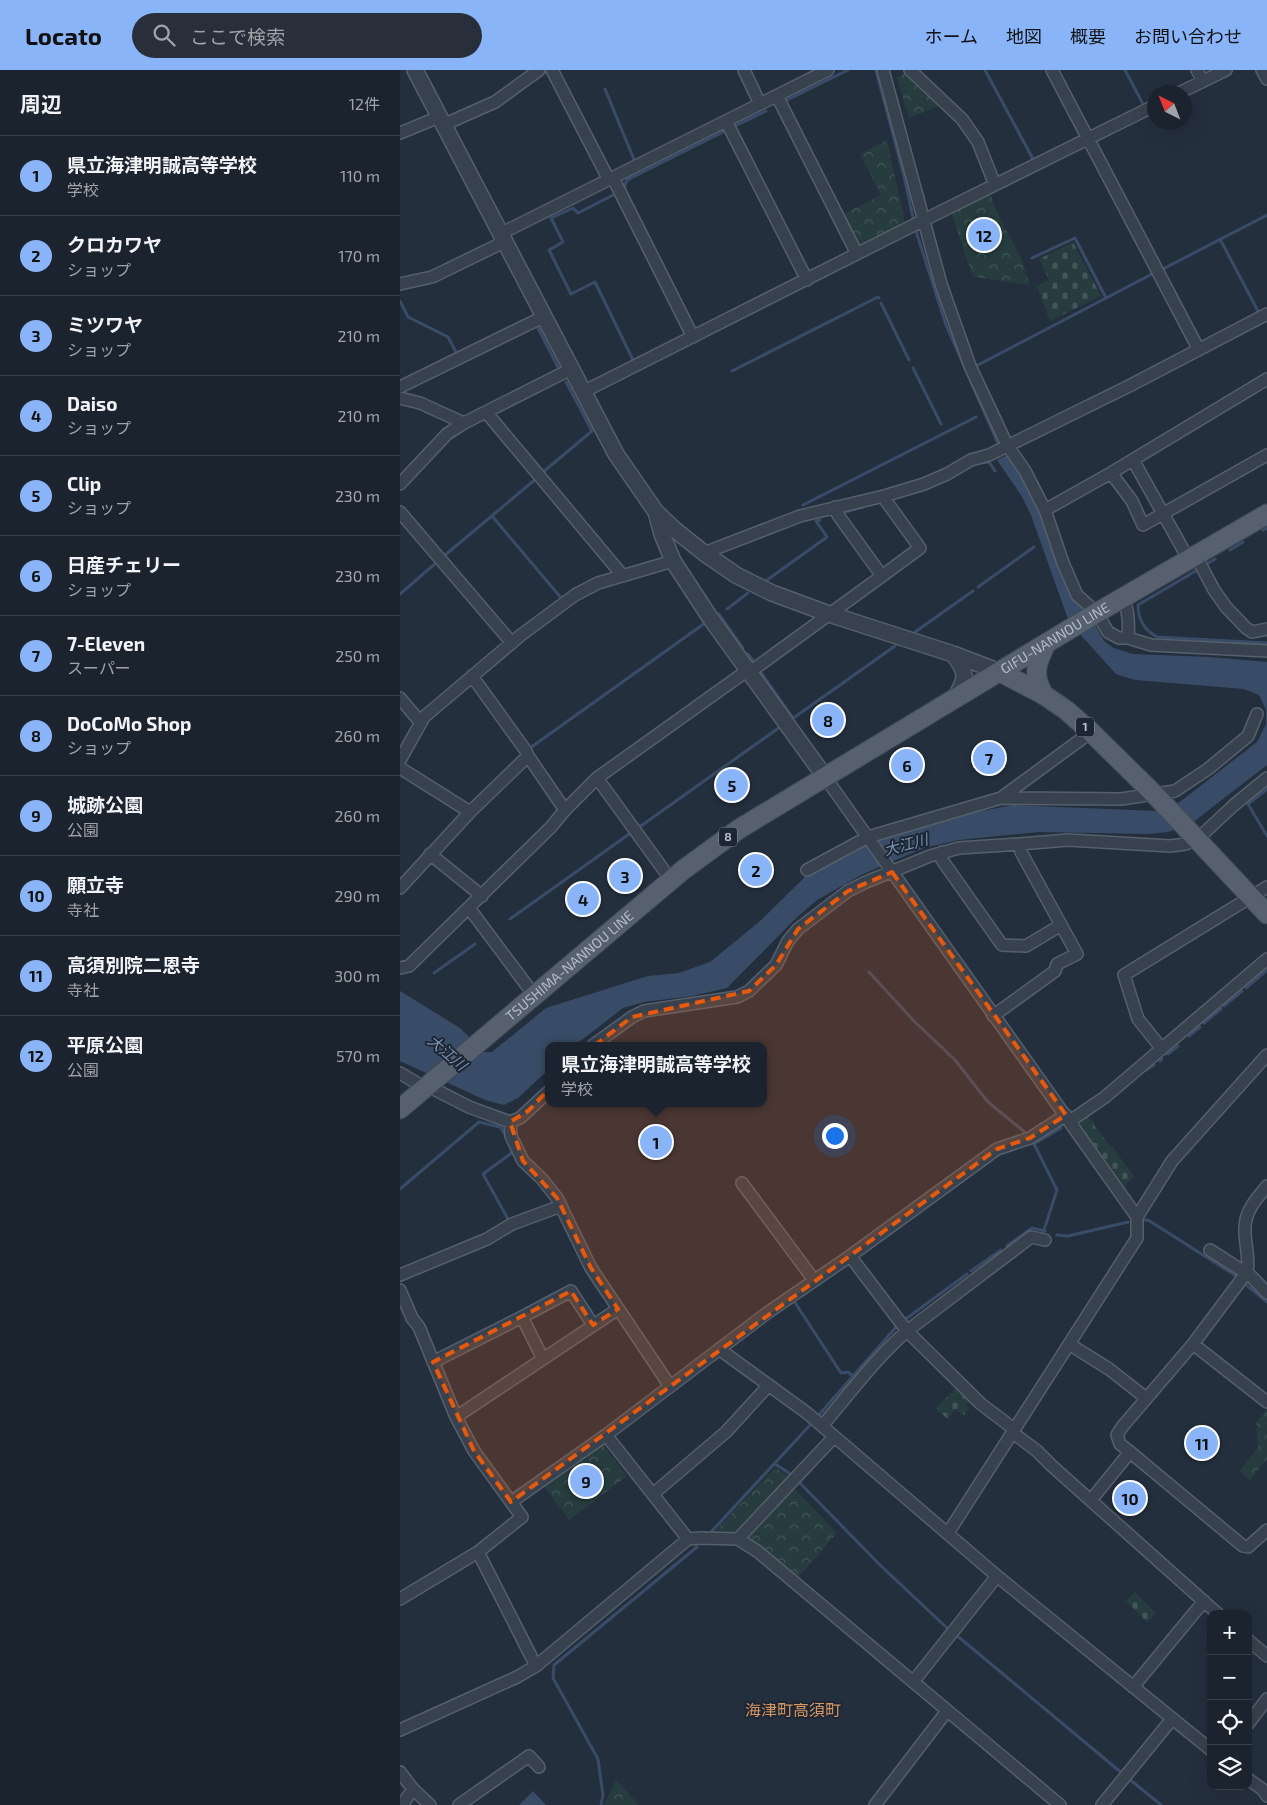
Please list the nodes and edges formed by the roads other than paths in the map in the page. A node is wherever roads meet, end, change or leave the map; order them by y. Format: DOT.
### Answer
graph roads {
  1 [pos="415,70"];
  2 [pos="539,70"];
  3 [pos="552,70"];
  4 [pos="744,70"];
  5 [pos="828,70"];
  6 [pos="883,70"];
  7 [pos="910,70"];
  8 [pos="1052,70"];
  9 [pos="1197,70"];
  10 [pos="1226,70"];
  11 [pos="1262,70"];
  12 [pos="1267,79"];
  13 [pos="1203,81"];
  14 [pos="1192,86"];
  15 [pos="777,96"];
  16 [pos="760,104"];
  17 [pos="1147,110"];
  18 [pos="441,121"];
  19 [pos="726,121"];
  20 [pos="400,133"];
  21 [pos="1088,139"];
  22 [pos="611,179"];
  23 [pos="995,186"];
  24 [pos="917,224"];
  25 [pos="502,238"];
  26 [pos="857,254"];
  27 [pos="807,280"];
  28 [pos="400,284"];
  29 [pos="1267,314"];
  30 [pos="543,316"];
  31 [pos="693,337"];
  32 [pos="1199,350"];
  33 [pos="571,369"];
  34 [pos="1267,379"];
  35 [pos="400,387"];
  36 [pos="583,392"];
  37 [pos="400,398"];
  38 [pos="486,412"];
  39 [pos="464,423"];
  40 [pos="1007,446"];
  41 [pos="1267,455"];
  42 [pos="1133,460"];
  43 [pos="1112,473"];
  44 [pos="400,484"];
  45 [pos="884,496"];
  46 [pos="835,507"];
  47 [pos="1045,510"];
  48 [pos="400,512"];
  49 [pos="656,512"];
  50 [pos="1162,513"];
  51 [pos="1267,514"];
  52 [pos="704,553"];
  53 [pos="1193,558"];
  54 [pos="673,561"];
  55 [pos="623,576"];
  56 [pos="882,576"];
  57 [pos="1124,598"];
  58 [pos="829,614"];
  59 [pos="1095,614"];
  60 [pos="1267,629"];
  61 [pos="1128,638"];
  62 [pos="512,642"];
  63 [pos="1046,644"];
  64 [pos="1267,651"];
  65 [pos="953,654"];
  66 [pos="749,671"];
  67 [pos="1000,672"];
  68 [pos="472,676"];
  69 [pos="1044,695"];
  70 [pos="400,698"];
  71 [pos="954,699"];
  72 [pos="1257,714"];
  73 [pos="421,723"];
  74 [pos="1091,732"];
  75 [pos="528,756"];
  76 [pos="400,760"];
  77 [pos="400,768"];
  78 [pos="824,777"];
  79 [pos="597,778"];
  80 [pos="1267,778"];
  81 [pos="1156,796"];
  82 [pos="1001,798"];
  83 [pos="565,810"];
  84 [pos="470,812"];
  85 [pos="1194,837"];
  86 [pos="869,839"];
  87 [pos="1020,844"];
  88 [pos="942,852"];
  89 [pos="430,854"];
  90 [pos="807,870"];
  91 [pos="890,870"];
  92 [pos="672,880"];
  93 [pos="1267,887"];
  94 [pos="400,888"];
  95 [pos="482,896"];
  96 [pos="1251,898"];
  97 [pos="469,908"];
  98 [pos="1267,914"];
  99 [pos="1062,925"];
  100 [pos="1267,959"];
  101 [pos="403,964"];
  102 [pos="534,995"];
  103 [pos="993,1016"];
  104 [pos="598,1042"];
  105 [pos="1162,1049"];
  106 [pos="1267,1055"];
  107 [pos="400,1073"];
  108 [pos="428,1085"];
  109 [pos="545,1095"];
  110 [pos="400,1109"];
  111 [pos="1068,1118"];
  112 [pos="510,1122"];
  113 [pos="742,1183"];
  114 [pos="1267,1186"];
  115 [pos="561,1206"];
  116 [pos="1138,1217"];
  117 [pos="1045,1240"];
  118 [pos="1210,1250"];
  119 [pos="850,1256"];
  120 [pos="400,1275"];
  121 [pos="1243,1278"];
  122 [pos="814,1280"];
  123 [pos="400,1290"];
  124 [pos="1267,1292"];
  125 [pos="618,1309"];
  126 [pos="522,1317"];
  127 [pos="593,1325"];
  128 [pos="907,1331"];
  129 [pos="1069,1344"];
  130 [pos="1193,1344"];
  131 [pos="719,1349"];
  132 [pos="543,1359"];
  133 [pos="433,1362"];
  134 [pos="769,1385"];
  135 [pos="670,1386"];
  136 [pos="1146,1398"];
  137 [pos="1267,1402"];
  138 [pos="456,1417"];
  139 [pos="822,1426"];
  140 [pos="1013,1430"];
  141 [pos="606,1435"];
  142 [pos="834,1437"];
  143 [pos="1130,1452"];
  144 [pos="653,1494"];
  145 [pos="1091,1500"];
  146 [pos="511,1502"];
  147 [pos="1267,1530"];
  148 [pos="948,1533"];
  149 [pos="688,1539"];
  150 [pos="738,1539"];
  151 [pos="478,1552"];
  152 [pos="998,1576"];
  153 [pos="400,1599"];
  154 [pos="1204,1601"];
  155 [pos="1214,1610"];
  156 [pos="1252,1643"];
  157 [pos="1267,1656"];
  158 [pos="536,1666"];
  159 [pos="912,1682"];
  160 [pos="1133,1687"];
  161 [pos="1267,1699"];
  162 [pos="947,1711"];
  163 [pos="1172,1719"];
  164 [pos="1252,1719"];
  165 [pos="400,1730"];
  166 [pos="1207,1747"];
  167 [pos="539,1767"];
  168 [pos="400,1772"];
  169 [pos="1252,1782"];
  170 [pos="413,1789"];
  171 [pos="1267,1796"];
  172 [pos="402,1805"];
  173 [pos="430,1805"];
  174 [pos="459,1805"];
  175 [pos="875,1805"];
  176 [pos="1060,1805"];
  177 [pos="1102,1805"];
  1 -- 18 [label="street"];
  2 -- 18 [label="street"];
  3 -- 22 [label="street"];
  4 -- 16 [label="street"];
  5 -- 15 [label="street"];
  6 -- 24 [label="street"];
  7 -- 23 [label="street"];
  8 -- 21 [label="street"];
  9 -- 13 [label="street"];
  10 -- 13 [label="street"];
  11 -- 12 [label="street"];
  13 -- 14 [label="street"];
  15 -- 16 [label="street"];
  15 -- 26 [label="street"];
  16 -- 19 [label="street"];
  17 -- 21 [label="street"];
  18 -- 20 [label="street"];
  18 -- 25 [label="street"];
  19 -- 22 [label="street"];
  19 -- 27 [label="street"];
  21 -- 23 [label="street"];
  21 -- 32 [label="street"];
  22 -- 25 [label="street"];
  22 -- 31 [label="street"];
  23 -- 24 [label="street"];
  24 -- 26 [label="street"];
  24 -- 40 [label="street"];
  25 -- 28 [label="street"];
  25 -- 30 [label="street"];
  26 -- 27 [label="street"];
  27 -- 31 [label="street"];
  29 -- 32 [label="street"];
  30 -- 33 [label="street"];
  30 -- 35 [label="street"];
  31 -- 36 [label="street"];
  32 -- 40 [label="street"];
  33 -- 36 [label="street"];
  33 -- 38 [label="street"];
  34 -- 42 [label="street"];
  36 -- 49 [label="street"];
  37 -- 39 [label="street"];
  38 -- 39 [label="street"];
  38 -- 55 [label="street"];
  39 -- 44 [label="street"];
  40 -- 45 [label="street"];
  40 -- 47 [label="street"];
  41 -- 50 [label="street"];
  42 -- 43 [label="street"];
  42 -- 50 [label="street"];
  43 -- 47 [label="street"];
  43 -- 50 [label="street"];
  45 -- 46 [label="street"];
  45 -- 56 [label="street"];
  46 -- 52 [label="street"];
  46 -- 56 [label="street"];
  47 -- 59 [label="street"];
  48 -- 62 [label="street"];
  49 -- 52 [label="street"];
  49 -- 54 [label="street"];
  50 -- 53 [label="street"];
  51 -- 53 [label="main road, GIFU-NANNOU LINE"];
  52 -- 58 [label="street"];
  53 -- 57 [label="main road, GIFU-NANNOU LINE"];
  53 -- 60 [label="street"];
  54 -- 55 [label="street"];
  54 -- 66 [label="street"];
  55 -- 62 [label="street"];
  56 -- 58 [label="street"];
  57 -- 59 [label="main road, GIFU-NANNOU LINE"];
  57 -- 61 [label="street"];
  58 -- 65 [label="street"];
  58 -- 66 [label="street"];
  59 -- 61 [label="street"];
  59 -- 63 [label="main road, GIFU-NANNOU LINE"];
  61 -- 64 [label="street"];
  62 -- 68 [label="street"];
  63 -- 67 [label="main road, GIFU-NANNOU LINE"];
  63 -- 69 [label="main road"];
  65 -- 67 [label="street"];
  65 -- 71 [label="street"];
  66 -- 78 [label="street"];
  66 -- 79 [label="street"];
  67 -- 69 [label="main road, GIFU-NANNOU LINE / 1"];
  67 -- 71 [label="main road, TSUSHIMA-NANNOU LINE / 8"];
  68 -- 73 [label="street"];
  68 -- 75 [label="street"];
  69 -- 74 [label="main road, GIFU-NANNOU LINE / 1"];
  70 -- 73 [label="street"];
  71 -- 78 [label="main road, TSUSHIMA-NANNOU LINE / 8"];
  72 -- 81 [label="street"];
  73 -- 76 [label="street"];
  74 -- 81 [label="main road, GIFU-NANNOU LINE / 1"];
  74 -- 82 [label="street"];
  75 -- 83 [label="street"];
  75 -- 84 [label="street"];
  77 -- 84 [label="street"];
  78 -- 86 [label="street"];
  78 -- 92 [label="main road, TSUSHIMA-NANNOU LINE / 8"];
  79 -- 83 [label="street"];
  79 -- 92 [label="street"];
  80 -- 85 [label="street"];
  81 -- 82 [label="street"];
  81 -- 85 [label="main road, GIFU-NANNOU LINE / 1"];
  82 -- 86 [label="street"];
  83 -- 95 [label="street"];
  84 -- 89 [label="street"];
  85 -- 87 [label="street"];
  85 -- 96 [label="main road, GIFU-NANNOU LINE / 1"];
  86 -- 90 [label="street"];
  86 -- 91 [label="street"];
  87 -- 88 [label="street"];
  87 -- 99 [label="street"];
  88 -- 91 [label="street"];
  88 -- 99 [label="street"];
  89 -- 94 [label="street"];
  89 -- 95 [label="street"];
  91 -- 103 [label="street"];
  91 -- 104 [label="street"];
  92 -- 102 [label="main road, TSUSHIMA-NANNOU LINE / 8"];
  93 -- 96 [label="street"];
  95 -- 97 [label="street"];
  96 -- 98 [label="main road, GIFU-NANNOU LINE / 1"];
  96 -- 105 [label="street"];
  97 -- 101 [label="street"];
  97 -- 102 [label="street"];
  99 -- 103 [label="street"];
  100 -- 105 [label="street"];
  102 -- 108 [label="main road, TSUSHIMA-NANNOU LINE / 8"];
  103 -- 111 [label="street"];
  105 -- 111 [label="street"];
  106 -- 116 [label="street"];
  107 -- 108 [label="street"];
  108 -- 110 [label="main road, TSUSHIMA-NANNOU LINE / 8"];
  108 -- 112 [label="street"];
  109 -- 112 [label="street"];
  111 -- 116 [label="street"];
  111 -- 119 [label="street"];
  112 -- 115 [label="street"];
  113 -- 122 [label="street"];
  114 -- 121 [label="street"];
  115 -- 120 [label="street"];
  115 -- 125 [label="street"];
  116 -- 129 [label="street"];
  117 -- 128 [label="street"];
  118 -- 121 [label="street"];
  119 -- 122 [label="street"];
  119 -- 128 [label="street"];
  121 -- 124 [label="street"];
  121 -- 130 [label="street"];
  122 -- 131 [label="street"];
  123 -- 133 [label="street"];
  125 -- 127 [label="street"];
  125 -- 135 [label="street"];
  126 -- 127 [label="street"];
  126 -- 132 [label="street"];
  126 -- 133 [label="street"];
  127 -- 132 [label="street"];
  128 -- 139 [label="street"];
  128 -- 140 [label="street"];
  129 -- 136 [label="street"];
  129 -- 140 [label="street"];
  130 -- 136 [label="street"];
  130 -- 137 [label="street"];
  131 -- 134 [label="street"];
  131 -- 135 [label="street"];
  132 -- 138 [label="street"];
  133 -- 138 [label="street"];
  134 -- 139 [label="street"];
  134 -- 144 [label="street"];
  135 -- 141 [label="street"];
  136 -- 143 [label="street"];
  138 -- 146 [label="street"];
  139 -- 142 [label="street"];
  140 -- 145 [label="street"];
  140 -- 148 [label="street"];
  141 -- 144 [label="street"];
  141 -- 146 [label="street"];
  142 -- 148 [label="street"];
  142 -- 150 [label="street"];
  143 -- 145 [label="street"];
  143 -- 147 [label="street"];
  144 -- 149 [label="street"];
  145 -- 154 [label="street"];
  146 -- 151 [label="street"];
  148 -- 152 [label="street"];
  149 -- 150 [label="street"];
  149 -- 158 [label="street"];
  150 -- 159 [label="street"];
  151 -- 153 [label="street"];
  151 -- 158 [label="street"];
  152 -- 159 [label="street"];
  152 -- 160 [label="street"];
  154 -- 155 [label="street"];
  154 -- 160 [label="street"];
  156 -- 157 [label="street"];
  158 -- 165 [label="street"];
  159 -- 162 [label="street"];
  160 -- 163 [label="street"];
  161 -- 164 [label="street"];
  162 -- 175 [label="street"];
  162 -- 176 [label="street"];
  163 -- 166 [label="street"];
  163 -- 177 [label="street"];
  167 -- 174 [label="street"];
  168 -- 170 [label="street"];
  169 -- 171 [label="street"];
  170 -- 172 [label="street"];
  170 -- 173 [label="street"];
}
